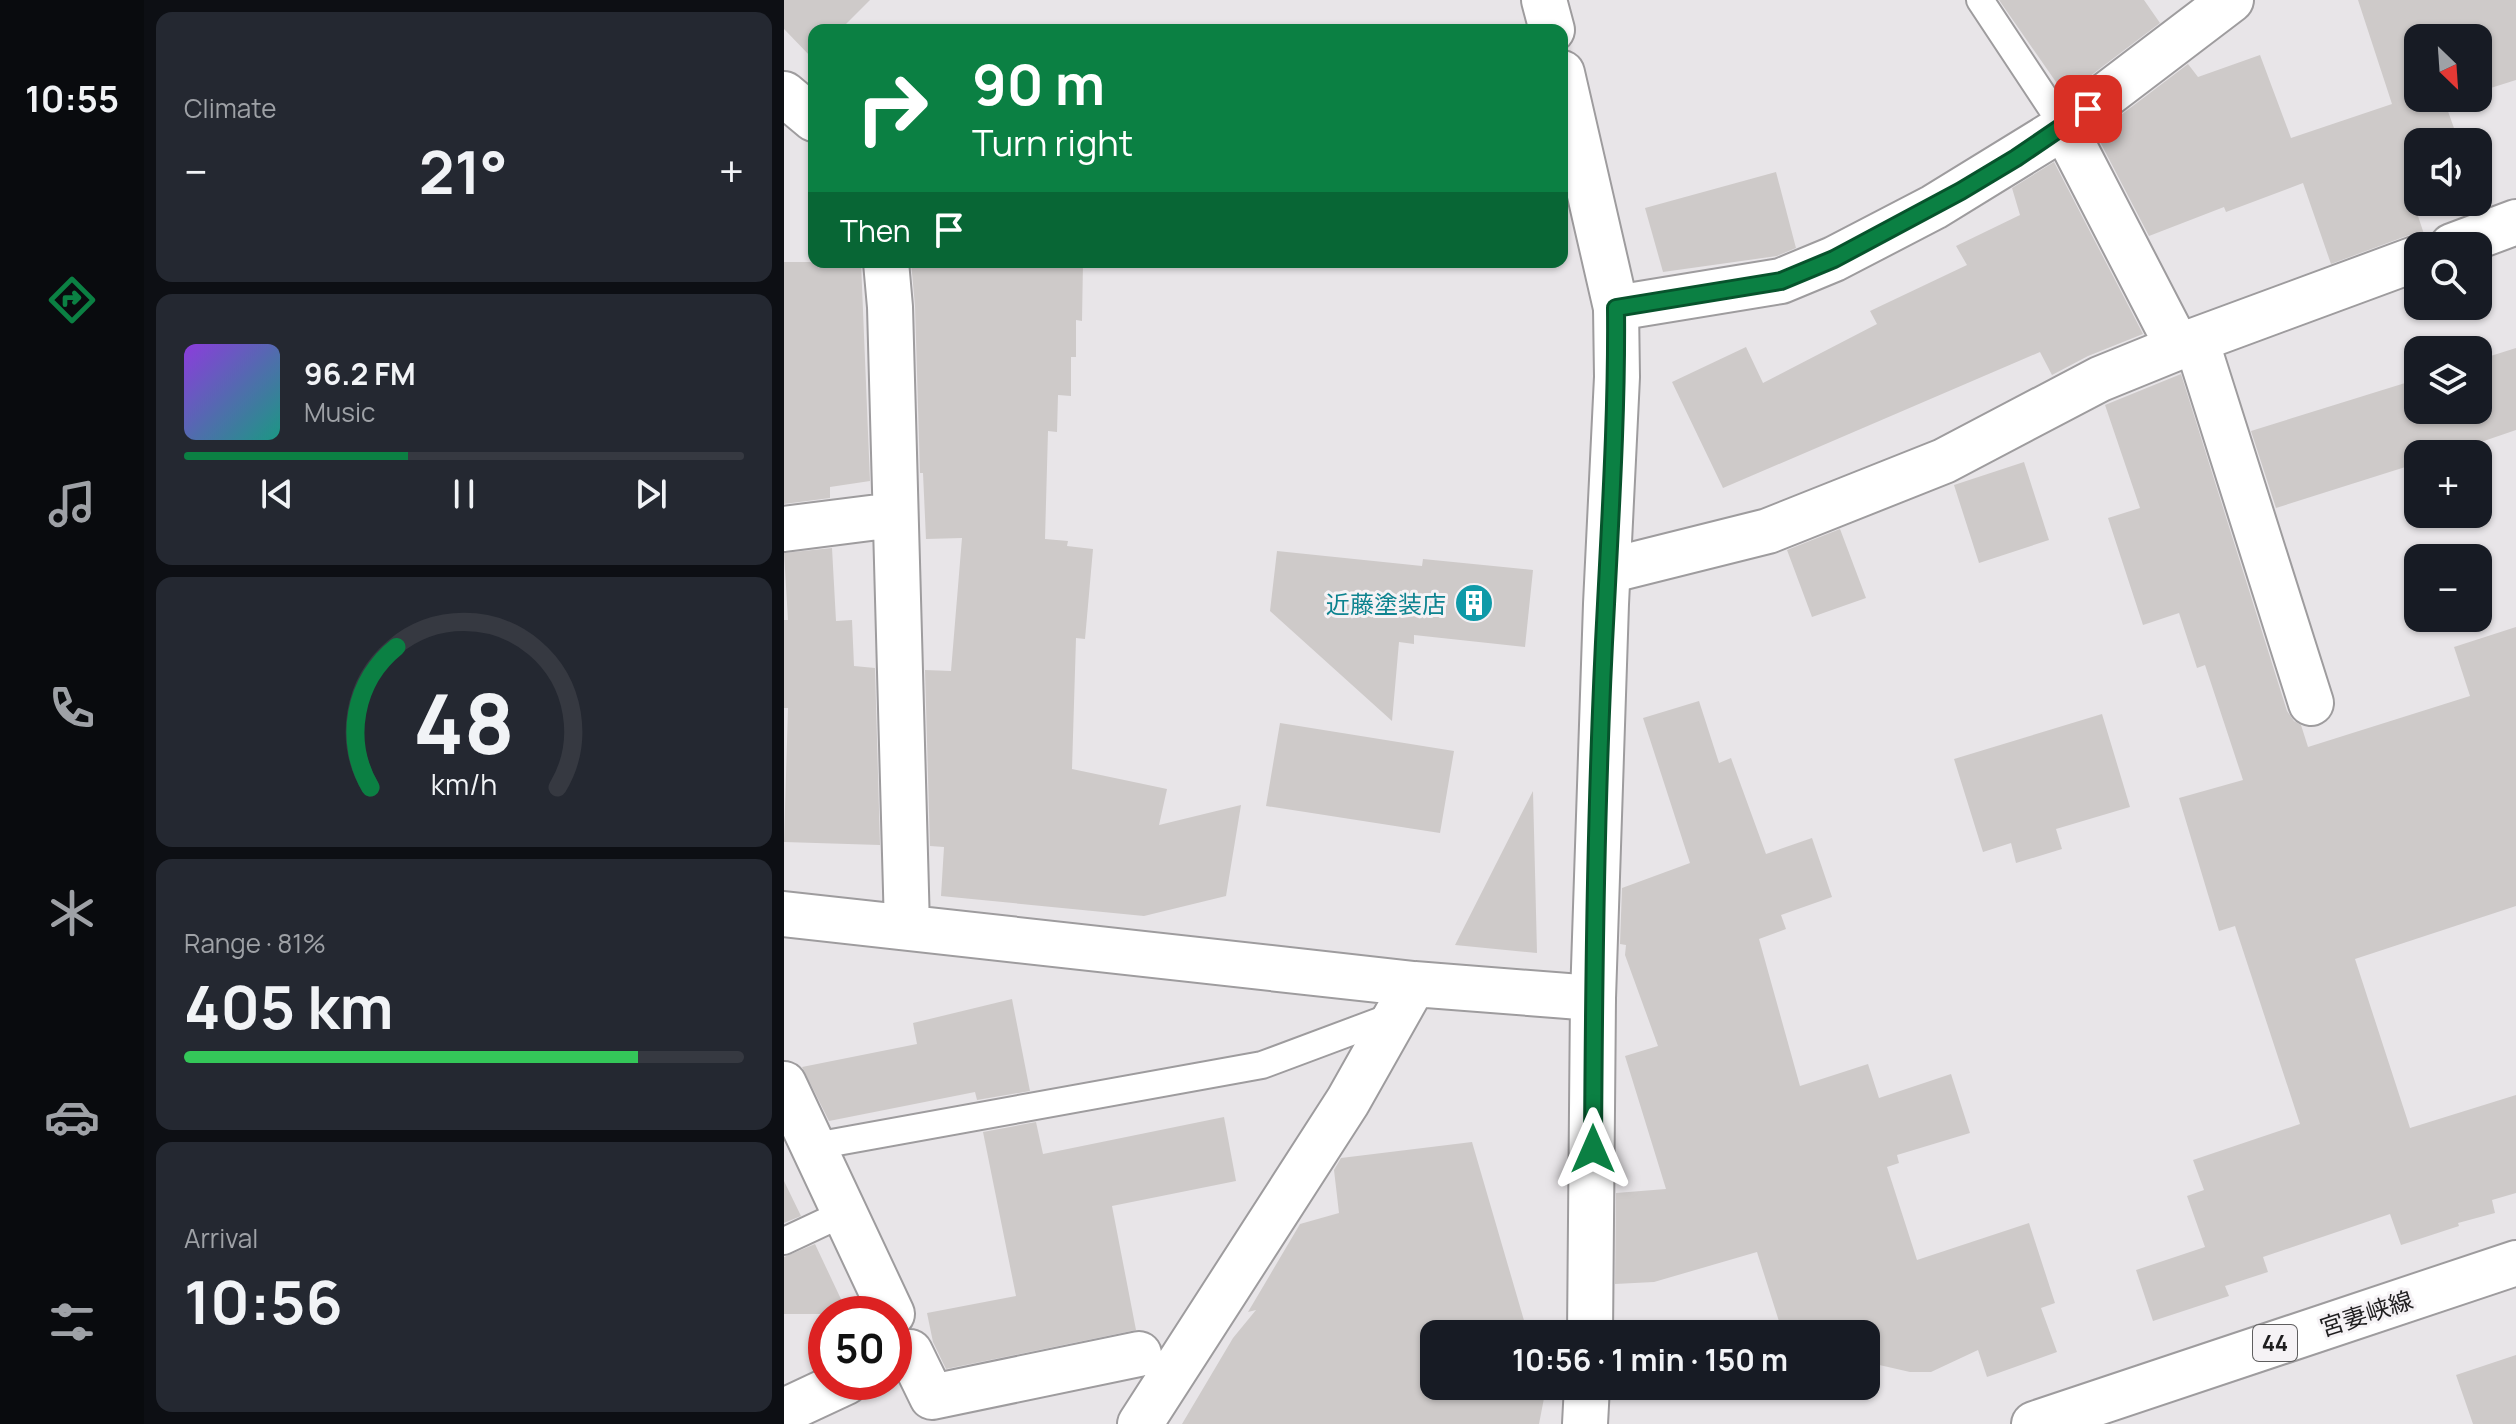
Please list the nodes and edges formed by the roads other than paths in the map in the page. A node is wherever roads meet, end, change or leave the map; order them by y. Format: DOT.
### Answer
graph roads {
  1 [pos="1544,0"];
  2 [pos="1980,0"];
  3 [pos="2231,0"];
  4 [pos="1550,24"];
  5 [pos="784,94"];
  6 [pos="1568,99"];
  7 [pos="808,114"];
  8 [pos="2064,127"];
  9 [pos="2516,222"];
  10 [pos="2489,232"];
  11 [pos="2404,263"];
  12 [pos="887,268"];
  13 [pos="1616,308"];
  14 [pos="2187,344"];
  15 [pos="894,515"];
  16 [pos="784,529"];
  17 [pos="1608,571"];
  18 [pos="2311,703"];
  19 [pos="784,914"];
  20 [pos="907,927"];
  21 [pos="1593,998"];
  22 [pos="1405,999"];
  23 [pos="785,1088"];
  24 [pos="815,1146"];
  25 [pos="846,1212"];
  26 [pos="784,1241"];
  27 [pos="2516,1263"];
  28 [pos="881,1296"];
  29 [pos="1590,1320"];
  30 [pos="1139,1354"];
  31 [pos="912,1361"];
  32 [pos="808,1400"];
  33 [pos="1586,1400"];
  34 [pos="784,1411"];
  35 [pos="1140,1424"];
  36 [pos="1585,1424"];
  37 [pos="2034,1424"];
  1 -- 4 [label="street"];
  2 -- 8 [label="lane"];
  3 -- 8 [label="street"];
  5 -- 7 [label="street"];
  6 -- 13 [label="street"];
  8 -- 13 [label="street"];
  8 -- 14 [label="street"];
  9 -- 10 [label="street"];
  11 -- 14 [label="street"];
  12 -- 15 [label="street"];
  13 -- 17 [label="street"];
  14 -- 17 [label="street"];
  14 -- 18 [label="street"];
  15 -- 16 [label="street"];
  15 -- 20 [label="street"];
  17 -- 21 [label="street"];
  19 -- 20 [label="street"];
  20 -- 22 [label="street"];
  21 -- 22 [label="street"];
  21 -- 29 [label="street"];
  22 -- 24 [label="lane"];
  22 -- 35 [label="street"];
  23 -- 24 [label="street"];
  24 -- 25 [label="street"];
  25 -- 26 [label="lane"];
  25 -- 28 [label="street"];
  27 -- 37 [label="street, 宮妻峡線 / 44"];
  30 -- 31 [label="street"];
  32 -- 34 [label="street"];
  33 -- 36 [label="street"];
}
